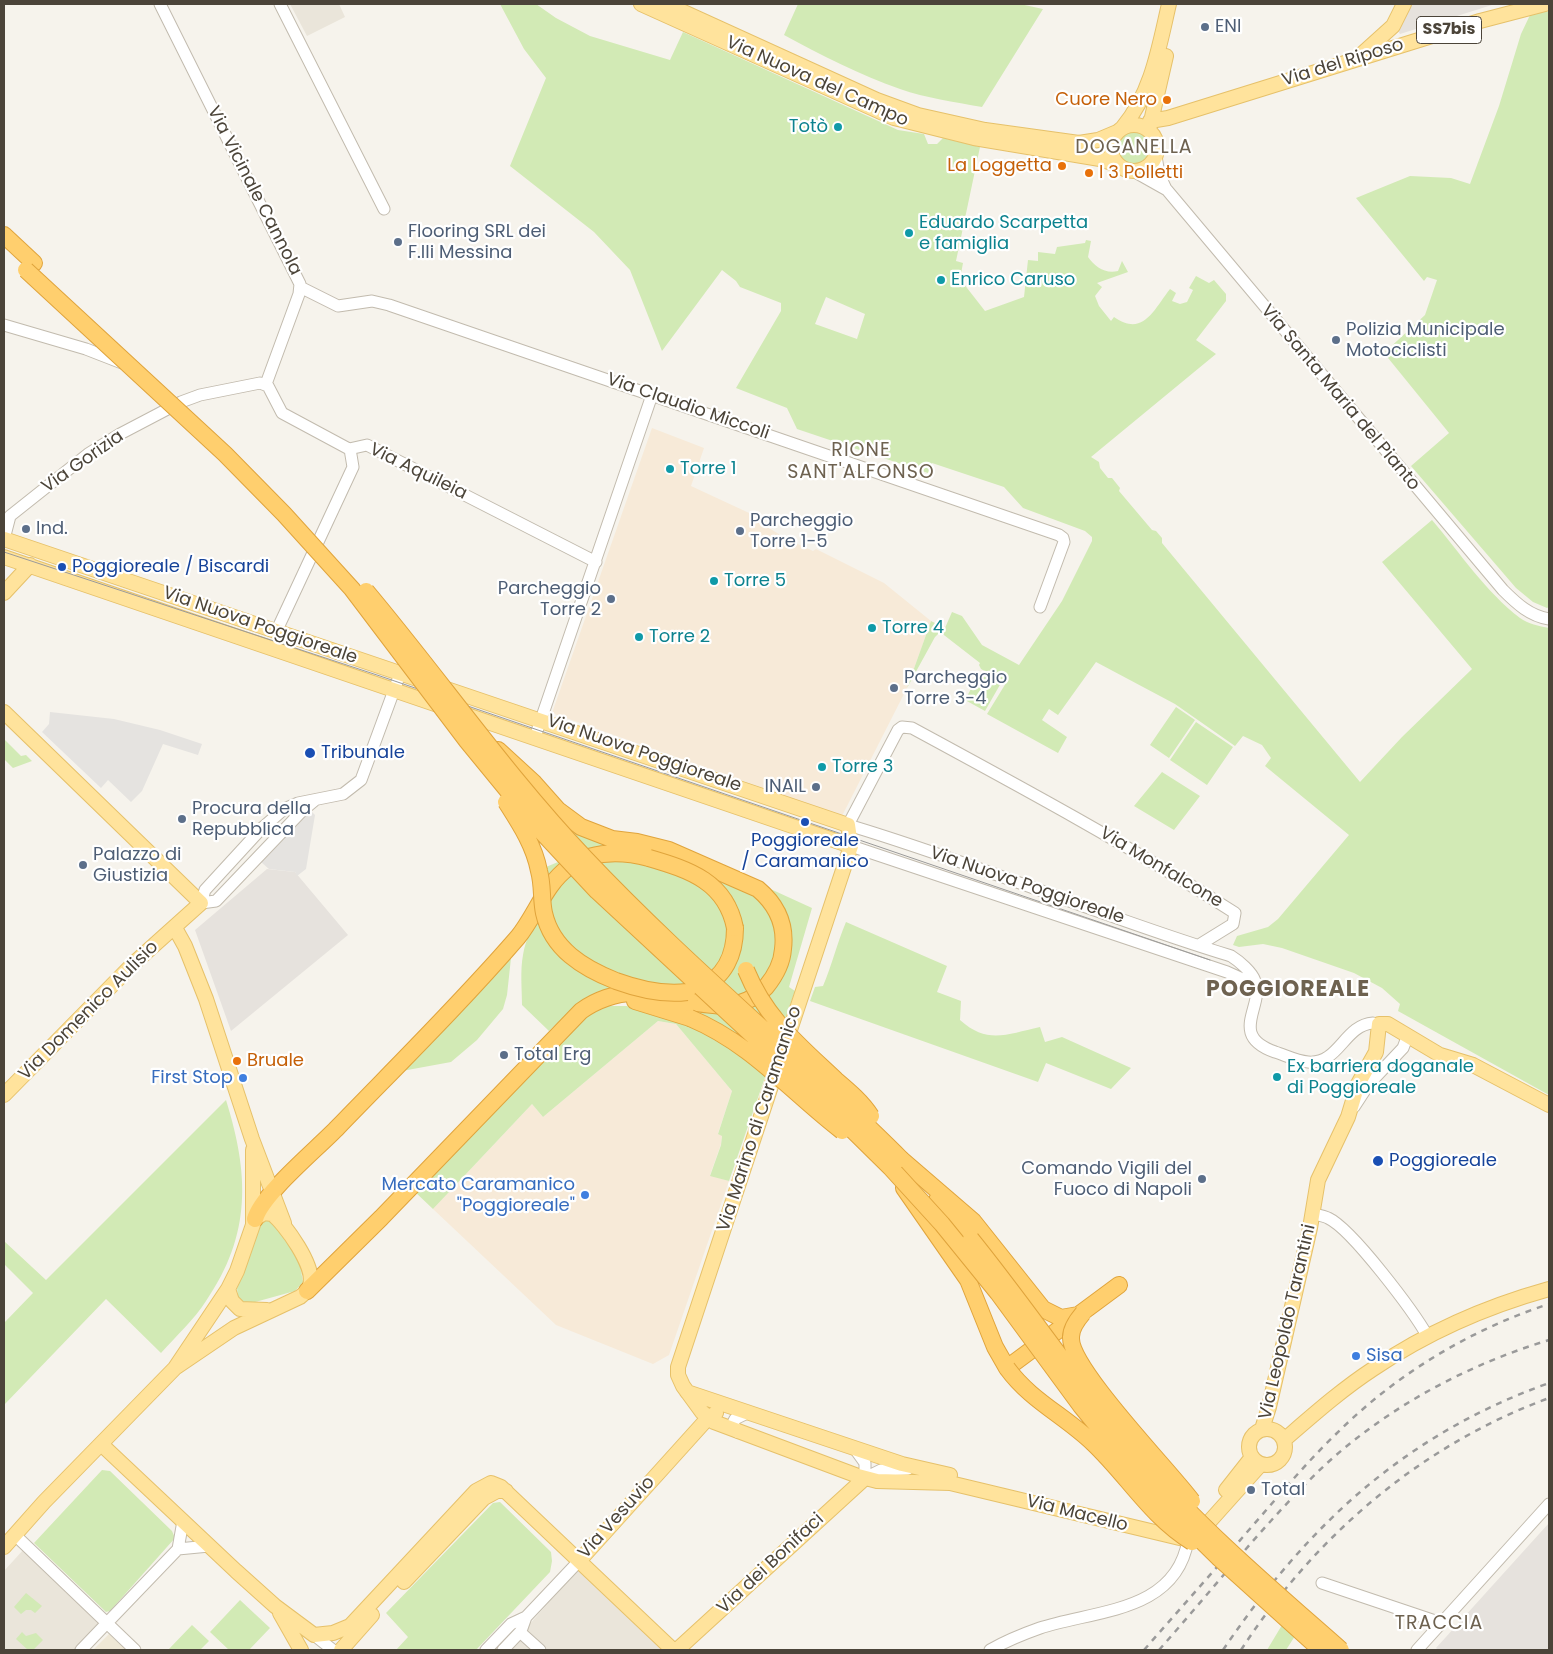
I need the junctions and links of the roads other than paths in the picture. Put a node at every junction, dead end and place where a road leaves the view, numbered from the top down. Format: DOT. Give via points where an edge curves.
graph roads {
  1 [pos="160,4"];
  2 [pos="280,4"];
  3 [pos="640,4"];
  4 [pos="666,4"];
  5 [pos="1169,4"];
  6 [pos="1178,4"];
  7 [pos="1404,4"];
  8 [pos="1545,4"];
  9 [pos="1355,59"];
  10 [pos="1143,96"];
  11 [pos="1151,120"];
  12 [pos="1120,130"];
  13 [pos="1061,141"];
  14 [pos="1156,156"];
  15 [pos="1117,165"];
  16 [pos="1135,172"];
  17 [pos="1167,190"];
  18 [pos="384,209"];
  19 [pos="4,235"];
  20 [pos="4,248"];
  21 [pos="300,288"];
  22 [pos="4,325"];
  23 [pos="266,384"];
  24 [pos="652,395"];
  25 [pos="181,402"];
  26 [pos="350,449"];
  27 [pos="4,539"];
  28 [pos="34,549"];
  29 [pos="4,556"];
  30 [pos="596,562"];
  31 [pos="30,565"];
  32 [pos="4,593"];
  33 [pos="1040,607"];
  34 [pos="1549,619"];
  35 [pos="276,632"];
  36 [pos="400,674"];
  37 [pos="395,690"];
  38 [pos="4,712"];
  39 [pos="541,719"];
  40 [pos="473,737"];
  41 [pos="534,737"];
  42 [pos="314,801"];
  43 [pos="848,824"];
  44 [pos="851,846"];
  45 [pos="202,903"];
  46 [pos="175,928"];
  47 [pos="735,928"];
  48 [pos="1199,945"];
  49 [pos="1225,954"];
  50 [pos="1220,970"];
  51 [pos="1254,1000"];
  52 [pos="596,1002"];
  53 [pos="1376,1027"];
  54 [pos="1406,1040"];
  55 [pos="4,1095"];
  56 [pos="1549,1105"];
  57 [pos="1348,1117"];
  58 [pos="252,1140"];
  59 [pos="895,1163"];
  60 [pos="272,1192"];
  61 [pos="1313,1214"];
  62 [pos="254,1221"];
  63 [pos="291,1237"];
  64 [pos="1120,1285"];
  65 [pos="228,1289"];
  66 [pos="1549,1289"];
  67 [pos="307,1291"];
  68 [pos="272,1309"];
  69 [pos="1083,1313"];
  70 [pos="1428,1337"];
  71 [pos="175,1368"];
  72 [pos="1007,1368"];
  73 [pos="686,1392"];
  74 [pos="1269,1407"];
  75 [pos="742,1411"];
  76 [pos="708,1418"];
  77 [pos="1297,1429"];
  78 [pos="1262,1430"];
  79 [pos="736,1432"];
  80 [pos="1284,1440"];
  81 [pos="101,1444"];
  82 [pos="855,1449"];
  83 [pos="1257,1460"];
  84 [pos="919,1469"];
  85 [pos="841,1470"];
  86 [pos="865,1478"];
  87 [pos="951,1479"];
  88 [pos="506,1491"];
  89 [pos="1549,1504"];
  90 [pos="183,1521"];
  91 [pos="1198,1528"];
  92 [pos="15,1535"];
  93 [pos="1188,1540"];
  94 [pos="209,1546"];
  95 [pos="4,1547"];
  96 [pos="178,1549"];
  97 [pos="1221,1551"];
  98 [pos="579,1561"];
  99 [pos="1322,1583"];
  100 [pos="276,1606"];
  101 [pos="1291,1613"];
  102 [pos="526,1617"];
  103 [pos="1442,1623"];
  104 [pos="107,1624"];
  105 [pos="520,1632"];
  106 [pos="314,1635"];
  107 [pos="355,1635"];
  108 [pos="81,1650"];
  109 [pos="135,1650"];
  110 [pos="301,1650"];
  111 [pos="334,1650"];
  112 [pos="341,1650"];
  113 [pos="351,1650"];
  114 [pos="486,1650"];
  115 [pos="503,1650"];
  116 [pos="540,1650"];
  117 [pos="675,1650"];
  118 [pos="990,1650"];
  119 [pos="1321,1650"];
  120 [pos="1332,1650"];
  121 [pos="1341,1650"];
  122 [pos="1417,1650"];
  1 -- 21 [label="street, Via Vicinale Cannola"];
  2 -- 18 [label="street"];
  3 -- 15 [label="main road, Via Nuova del Campo" via="894,118 948,133 1100,159"];
  4 -- 13 [label="main road, Via Nuova del Campo" via="896,108 985,130"];
  5 -- 10 [label="main road" via="1154,67"];
  6 -- 11 [label="main road"];
  7 -- 9 [label="main road" via="1384,36"];
  8 -- 9 [label="main road, Via del Riposo / SS7bis"];
  9 -- 11 [label="main road, Via del Riposo"];
  10 -- 12 [label="main road"];
  10 -- 13 [label="main road" via="1110,125"];
  11 -- 12 [label="main road"];
  11 -- 14 [label="main road"];
  12 -- 13 [label="main road, Via Nuova del Campo" via="1098,140"];
  12 -- 15 [label="main road" via="1112,138 1110,152"];
  14 -- 16 [label="main road" via="1145,168"];
  14 -- 17 [label="street" via="1159,174"];
  15 -- 16 [label="main road"];
  16 -- 17 [label="street, Via Santa Maria del Pianto"];
  17 -- 34 [label="street, Via Santa Maria del Pianto" via="1503,590 1532,614"];
  19 -- 40 [label="highway, bridge" via="231,446 296,514 409,643"];
  20 -- 40 [label="highway, bridge" via="225,454 284,514 352,589"];
  21 -- 23 [label="street, Via Vicinale Cannola"];
  21 -- 24 [label="street, Via Claudio Miccoli" via="335,305 372,301 389,305"];
  22 -- 25 [label="street" via="86,349 144,371"];
  23 -- 25 [label="street" via="204,394"];
  23 -- 26 [label="street, Via Aquileia" via="282,412"];
  24 -- 30 [label="street"];
  24 -- 33 [label="street, Via Claudio Miccoli" via="1059,535 1064,542"];
  25 -- 27 [label="street, Via Gorizia" via="88,454 10,516"];
  26 -- 30 [label="street, Via Aquileia" via="366,444"];
  26 -- 35 [label="street" via="353,467"];
  27 -- 28 [label="main road, Via Nuova Poggioreale"];
  28 -- 31 [label="main road"];
  28 -- 35 [label="main road, Via Nuova Poggioreale"];
  29 -- 31 [label="main road, Via Nuova Poggioreale"];
  30 -- 39 [label="street"];
  31 -- 32 [label="main road"];
  31 -- 37 [label="main road, Via Nuova Poggioreale"];
  35 -- 36 [label="main road, Via Nuova Poggioreale"];
  36 -- 37 [label="street"];
  36 -- 39 [label="main road, Via Nuova Poggioreale"];
  37 -- 41 [label="main road, Via Nuova Poggioreale"];
  37 -- 42 [label="street" via="361,780 343,794"];
  38 -- 45 [label="main road"];
  39 -- 41 [label="street"];
  39 -- 43 [label="main road, Via Nuova Poggioreale"];
  40 -- 47 [label="highway, bridge" via="528,839 539,870 547,922 558,943 575,961 627,985 687,992 703,986 721,972 734,948"];
  40 -- 52 [label="highway, bridge" via="525,774 558,810 581,827 612,838 669,850 758,889 777,912 784,942 777,971 757,995 744,1002 728,1006 710,1005 636,993"];
  40 -- 59 [label="highway, bridge" via="603,878 852,1110"];
  41 -- 44 [label="main road, Via Nuova Poggioreale"];
  42 -- 45 [label="street" via="216,901"];
  42 -- 45 [label="street" via="293,804 272,818 205,890"];
  43 -- 44 [label="main road"];
  43 -- 48 [label="street, Via Nuova Poggioreale"];
  43 -- 48 [label="street, Via Monfalcone" via="898,730 907,726 1041,797 1235,914 1233,924"];
  44 -- 50 [label="street, Via Nuova Poggioreale"];
  44 -- 73 [label="main road, Via Marino di Caramanico" via="678,1367"];
  45 -- 46 [label="main road, Via Domenico Aulisio"];
  46 -- 55 [label="main road, Via Domenico Aulisio" via="133,964"];
  46 -- 58 [label="main road" via="206,999"];
  47 -- 59 [label="highway, bridge" via="746,970 765,1008 867,1110"];
  47 -- 60 [label="highway, bridge" via="726,901 711,884 677,867 617,852 577,862 549,888 526,927 505,951"];
  48 -- 49 [label="street, Via Nuova Poggioreale"];
  49 -- 50 [label="street" via="1230,966"];
  49 -- 51 [label="street, Via Nuova Poggioreale" via="1237,960 1254,977"];
  50 -- 51 [label="street, Via Nuova Poggioreale" via="1249,982 1254,990"];
  51 -- 53 [label="street, Via Nuova Poggioreale" via="1249,1023 1255,1039 1270,1050 1308,1062 1328,1058 1358,1026"];
  52 -- 59 [label="highway, bridge" via="628,999 717,1029 750,1051 826,1118"];
  52 -- 67 [label="highway" via="573,1018 382,1218"];
  53 -- 56 [label="main road" via="1388,1024 1440,1055 1473,1065"];
  53 -- 57 [label="main road, Via Leopoldo Tarantini" via="1376,1052 1358,1084"];
  54 -- 57 [label="street"];
  57 -- 61 [label="main road, Via Leopoldo Tarantini" via="1318,1180"];
  58 -- 60 [label="main road"];
  58 -- 62 [label="main road"];
  59 -- 69 [label="highway" via="962,1210 1043,1309 1061,1318"];
  59 -- 72 [label="highway, bridge" via="923,1219 968,1280 994,1347"];
  59 -- 97 [label="highway, bridge" via="949,1212 1099,1408"];
  60 -- 62 [label="highway" via="258,1208"];
  60 -- 63 [label="main road"];
  61 -- 70 [label="street" via="1328,1218 1348,1235 1410,1306"];
  61 -- 74 [label="main road, Via Leopoldo Tarantini"];
  62 -- 63 [label="main road" via="264,1213 272,1214"];
  62 -- 65 [label="main road"];
  63 -- 67 [label="main road" via="310,1272"];
  64 -- 69 [label="highway"];
  65 -- 68 [label="main road" via="232,1301 240,1309"];
  65 -- 71 [label="main road"];
  66 -- 70 [label="main road" via="1498,1306"];
  67 -- 68 [label="main road"];
  68 -- 71 [label="main road" via="222,1335"];
  69 -- 72 [label="highway, bridge"];
  69 -- 97 [label="highway, bridge" via="1074,1324 1071,1336 1077,1358 1126,1424 1184,1490"];
  70 -- 77 [label="main road" via="1372,1369"];
  71 -- 81 [label="main road"];
  72 -- 97 [label="highway, bridge" via="1026,1390 1101,1451 1169,1527"];
  73 -- 75 [label="main road"];
  73 -- 76 [label="main road"];
  74 -- 77 [label="main road" via="1274,1420 1286,1428"];
  74 -- 78 [label="main road, Via Leopoldo Tarantini"];
  75 -- 76 [label="main road" via="720,1411"];
  75 -- 79 [label="street" via="734,1419"];
  75 -- 82 [label="main road"];
  76 -- 79 [label="main road"];
  76 -- 98 [label="main road, Via Vesuvio"];
  77 -- 80 [label="main road"];
  78 -- 80 [label="main road, Via Leopoldo Tarantini" via="1276,1431"];
  78 -- 83 [label="main road, Via Leopoldo Tarantini" via="1250,1439 1250,1451"];
  79 -- 85 [label="main road"];
  80 -- 83 [label="main road, Via Leopoldo Tarantini" via="1285,1452 1278,1461 1273,1464"];
  81 -- 90 [label="main road"];
  81 -- 92 [label="main road"];
  82 -- 84 [label="main road"];
  82 -- 85 [label="street" via="856,1463"];
  82 -- 86 [label="street" via="865,1463"];
  83 -- 91 [label="main road"];
  84 -- 86 [label="street" via="881,1470"];
  84 -- 87 [label="main road"];
  85 -- 86 [label="main road"];
  86 -- 87 [label="main road" via="889,1482"];
  86 -- 117 [label="main road, Via dei Bonifaci"];
  87 -- 91 [label="main road, Via Macello" via="1172,1532"];
  87 -- 93 [label="main road, Via Macello"];
  88 -- 98 [label="main road"];
  88 -- 106 [label="main road" via="496,1483 482,1486 350,1626 333,1633"];
  88 -- 107 [label="main road" via="497,1491 484,1498"];
  89 -- 103 [label="street"];
  90 -- 94 [label="main road"];
  90 -- 96 [label="street"];
  91 -- 93 [label="main road"];
  91 -- 97 [label="street"];
  92 -- 95 [label="main road"];
  92 -- 104 [label="street"];
  93 -- 118 [label="street" via="1186,1552 1174,1574 1143,1599 1117,1610 1040,1628"];
  94 -- 96 [label="street"];
  94 -- 100 [label="main road"];
  96 -- 104 [label="street"];
  97 -- 119 [label="highway, bridge"];
  97 -- 121 [label="highway, bridge"];
  98 -- 102 [label="street, Via Vesuvio"];
  98 -- 117 [label="main road"];
  99 -- 103 [label="street"];
  100 -- 106 [label="main road"];
  100 -- 110 [label="main road"];
  101 -- 120 [label="street"];
  102 -- 105 [label="street, Via Vesuvio"];
  102 -- 114 [label="street, Via Vesuvio" via="511,1624"];
  103 -- 122 [label="street"];
  104 -- 108 [label="street"];
  104 -- 109 [label="street"];
  105 -- 115 [label="street, Via Vesuvio"];
  105 -- 116 [label="street"];
  106 -- 111 [label="street"];
  107 -- 112 [label="main road"];
  107 -- 113 [label="street"];
}
